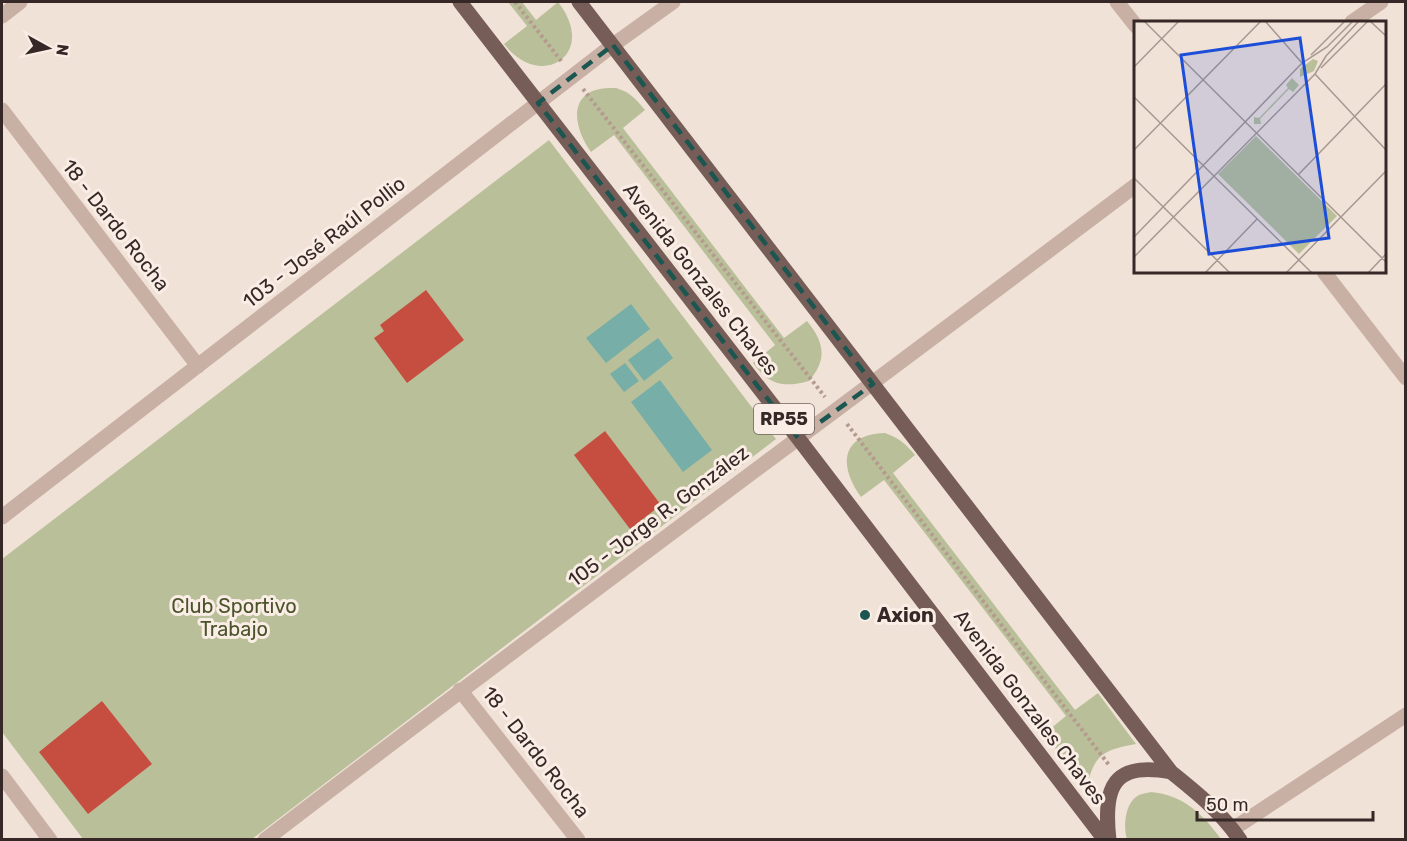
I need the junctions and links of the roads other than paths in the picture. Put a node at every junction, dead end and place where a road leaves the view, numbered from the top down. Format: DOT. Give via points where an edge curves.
graph roads {
  1 [pos="20,2"];
  2 [pos="460,2"];
  3 [pos="579,2"];
  4 [pos="673,2"];
  5 [pos="1117,2"];
  6 [pos="1381,2"];
  7 [pos="2,16"];
  8 [pos="1353,21"];
  9 [pos="1134,23"];
  10 [pos="613,45"];
  11 [pos="538,103"];
  12 [pos="2,110"];
  13 [pos="1134,187"];
  14 [pos="1325,273"];
  15 [pos="198,366"];
  16 [pos="1406,378"];
  17 [pos="873,384"];
  18 [pos="798,438"];
  19 [pos="2,517"];
  20 [pos="460,690"];
  21 [pos="1406,715"];
  22 [pos="1172,772"];
  23 [pos="2,776"];
  24 [pos="1237,834"];
  25 [pos="50,840"];
  26 [pos="265,840"];
  27 [pos="578,840"];
  28 [pos="1107,840"];
  1 -- 7 [label="street"];
  2 -- 11 [label="main road, Avenida Gonzales Chaves / RP55"];
  3 -- 10 [label="main road"];
  4 -- 10 [label="street, 103 - José Raúl Pollio"];
  5 -- 9 [label="street"];
  6 -- 8 [label="street"];
  10 -- 11 [label="street, 103 - José Raúl Pollio"];
  10 -- 17 [label="main road"];
  11 -- 15 [label="street, 103 - José Raúl Pollio"];
  11 -- 18 [label="main road, Avenida Gonzales Chaves / RP55"];
  12 -- 15 [label="street, 18 - Dardo Rocha"];
  13 -- 17 [label="street, 105 - Jorge R. González"];
  14 -- 16 [label="street"];
  15 -- 19 [label="street, 103 - José Raúl Pollio"];
  17 -- 18 [label="street, 105 - Jorge R. González"];
  17 -- 22 [label="main road"];
  18 -- 20 [label="street, 105 - Jorge R. González"];
  18 -- 28 [label="main road, Avenida Gonzales Chaves / RP55"];
  20 -- 26 [label="street, 105 - Jorge R. González"];
  20 -- 27 [label="street, 18 - Dardo Rocha"];
  21 -- 24 [label="street"];
  22 -- 24 [label="main road"];
  22 -- 28 [label="main road" via="1150,768 1119,777 1110,792"];
  23 -- 25 [label="street"];
}
